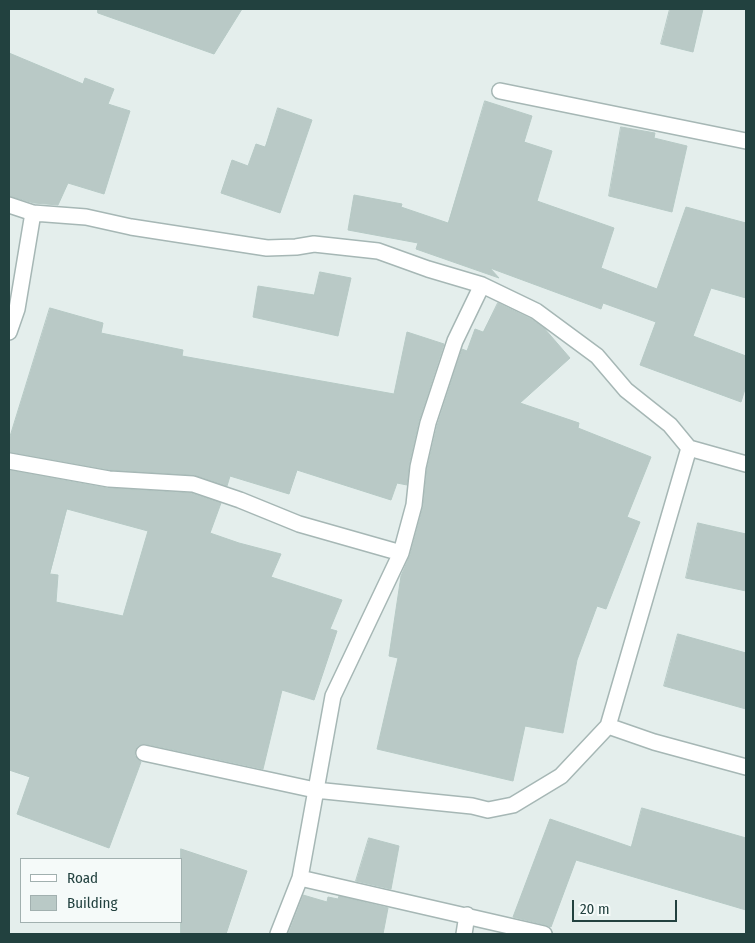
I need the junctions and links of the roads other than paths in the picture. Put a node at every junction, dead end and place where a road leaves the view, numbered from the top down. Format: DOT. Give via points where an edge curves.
graph roads {
  1 [pos="500,91"];
  2 [pos="746,141"];
  3 [pos="9,205"];
  4 [pos="33,213"];
  5 [pos="482,285"];
  6 [pos="9,332"];
  7 [pos="689,448"];
  8 [pos="9,461"];
  9 [pos="746,464"];
  10 [pos="400,553"];
  11 [pos="608,726"];
  12 [pos="144,753"];
  13 [pos="746,767"];
  14 [pos="315,790"];
  15 [pos="300,878"];
  16 [pos="467,915"];
  17 [pos="278,934"];
  18 [pos="464,934"];
  19 [pos="544,934"];
  1 -- 2 [label="street"];
  3 -- 4 [label="street"];
  4 -- 5 [label="street" via="86,217 267,248 314,244 378,251"];
  4 -- 6 [label="street"];
  5 -- 7 [label="street" via="536,311 597,356 626,390 670,425"];
  5 -- 10 [label="street" via="455,341 428,423 414,505"];
  7 -- 9 [label="street"];
  7 -- 11 [label="street"];
  8 -- 10 [label="street" via="109,480 193,484 299,524"];
  10 -- 14 [label="street" via="333,696"];
  11 -- 13 [label="street"];
  11 -- 14 [label="street" via="561,776 513,805 488,810"];
  12 -- 14 [label="street"];
  14 -- 15 [label="street"];
  15 -- 16 [label="street"];
  15 -- 17 [label="street"];
  16 -- 18 [label="street"];
  16 -- 19 [label="street"];
}
